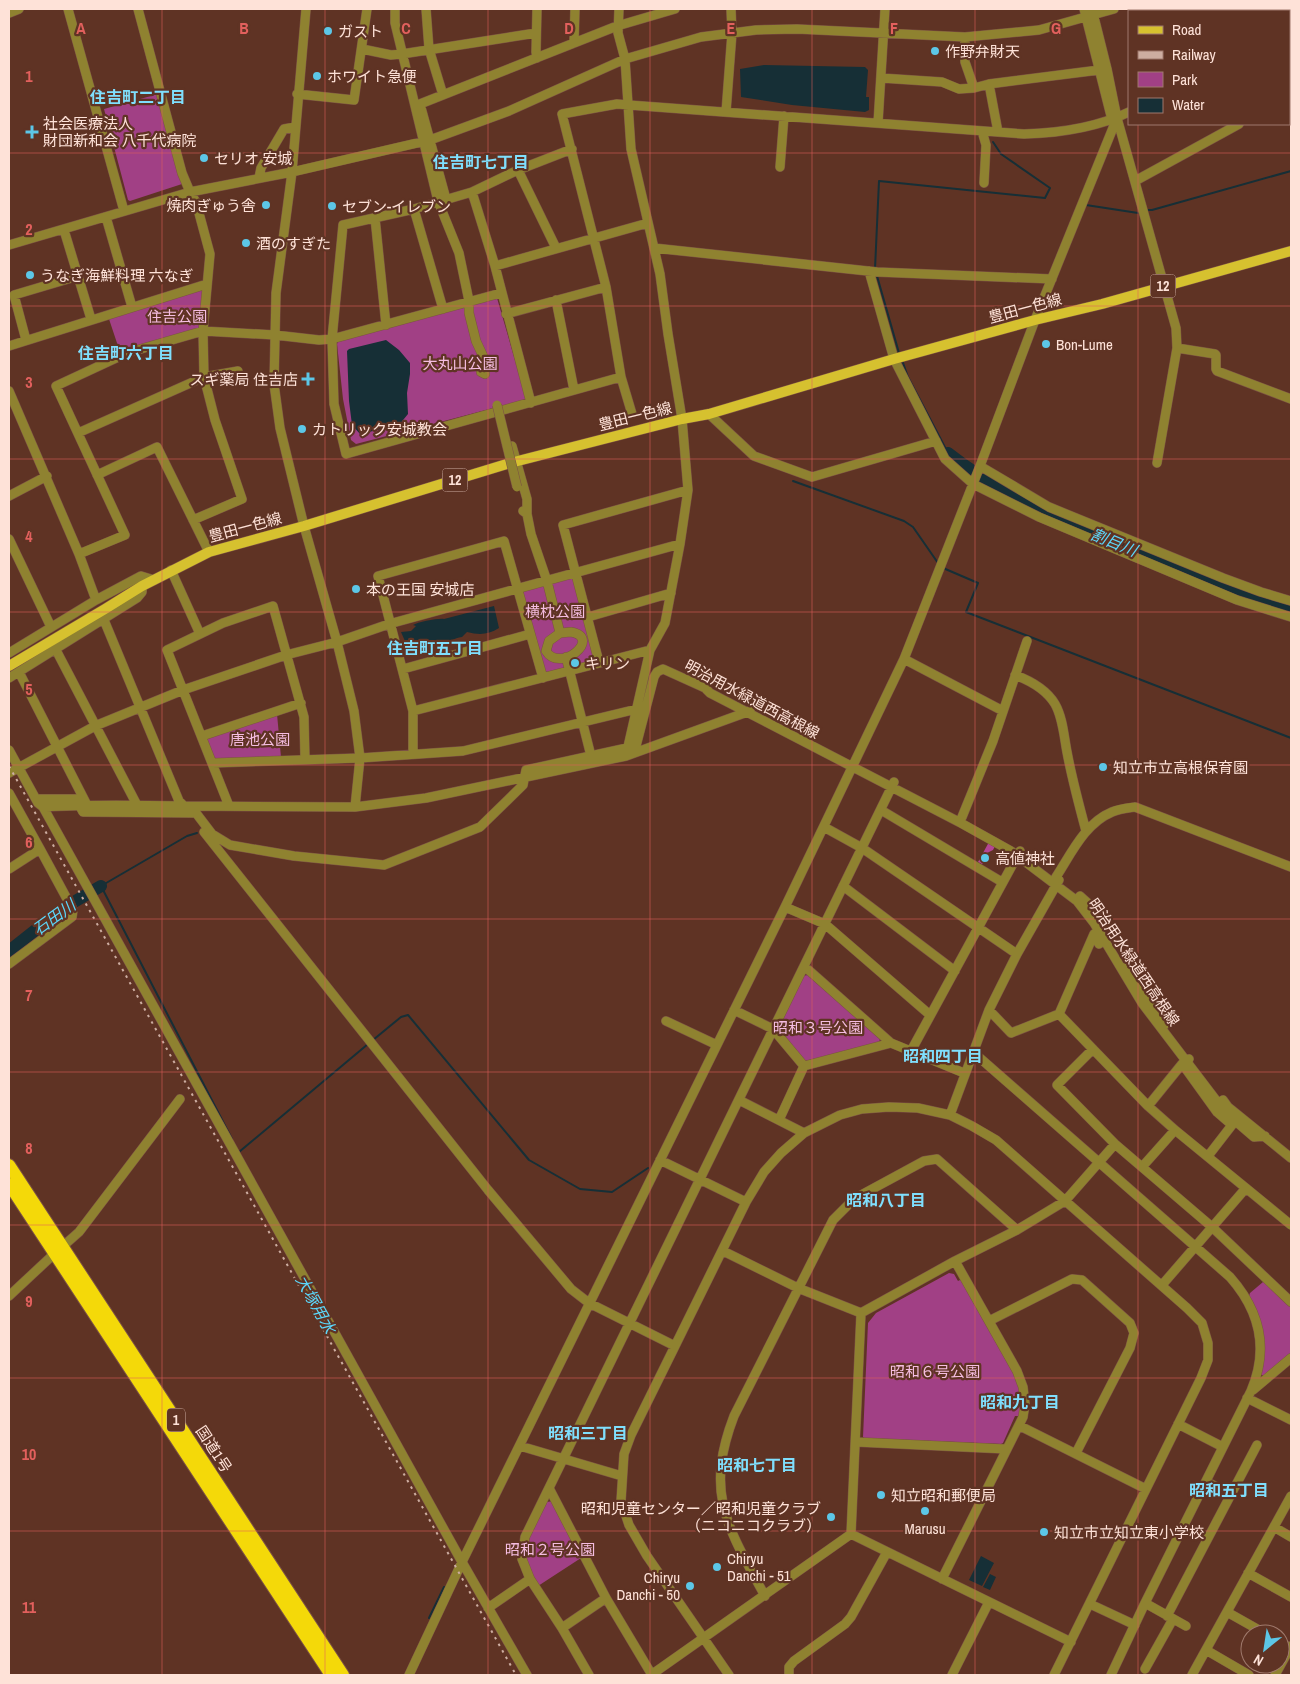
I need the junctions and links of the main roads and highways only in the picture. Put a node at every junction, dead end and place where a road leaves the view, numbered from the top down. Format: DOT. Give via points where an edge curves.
graph roads {
  1 [pos="1291,251"];
  2 [pos="9,666"];
  3 [pos="9,1165"];
  4 [pos="9,1184"];
  5 [pos="58,1251"];
  6 [pos="331,1675"];
  7 [pos="343,1675"];
  1 -- 2 [label="main road, 豊田一色線 / 12" via="899,358 709,414 517,461 209,552 142,586"];
  3 -- 5 [label="highway, 国道1号 / 1"];
  4 -- 5 [label="highway, 国道1号 / 1"];
  5 -- 6 [label="highway, 国道1号 / 1"];
  5 -- 7 [label="highway, 国道1号 / 1"];
}
